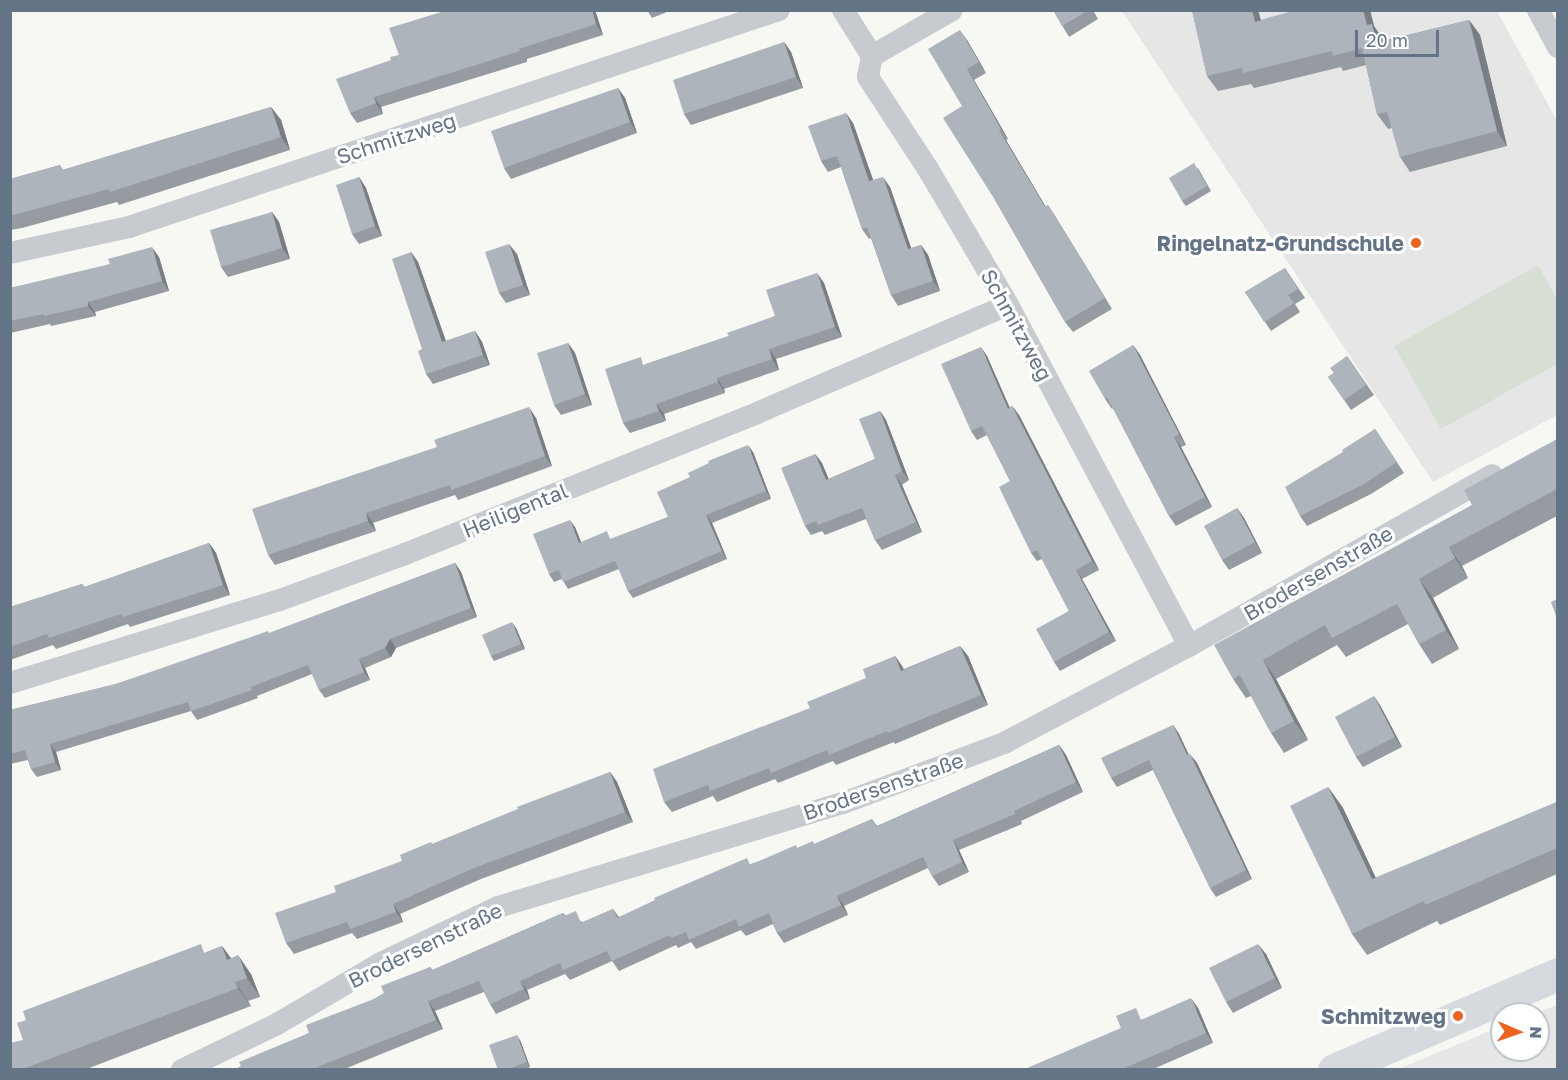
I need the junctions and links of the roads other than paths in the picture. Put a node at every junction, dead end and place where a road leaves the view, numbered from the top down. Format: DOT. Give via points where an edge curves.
graph roads {
  1 [pos="779,10"];
  2 [pos="843,10"];
  3 [pos="952,10"];
  4 [pos="1538,10"];
  5 [pos="1557,47"];
  6 [pos="872,56"];
  7 [pos="10,253"];
  8 [pos="1008,305"];
  9 [pos="1516,462"];
  10 [pos="1189,646"];
  11 [pos="10,683"];
  12 [pos="1557,974"];
  13 [pos="182,1070"];
  14 [pos="1334,1070"];
  1 -- 7 [label="street, Schmitzweg" via="137,224"];
  2 -- 6 [label="street"];
  3 -- 6 [label="street"];
  4 -- 5 [label="street"];
  6 -- 8 [label="street, Schmitzweg" via="868,77"];
  8 -- 10 [label="street, Schmitzweg"];
  8 -- 11 [label="street, Heiligental" via="757,413 405,554 280,600"];
  9 -- 10 [label="street, Brodersenstraße"];
  10 -- 13 [label="street, Brodersenstraße" via="1004,743 843,802 498,908 381,963 277,1024"];
  12 -- 14 [label="main road"];
}
